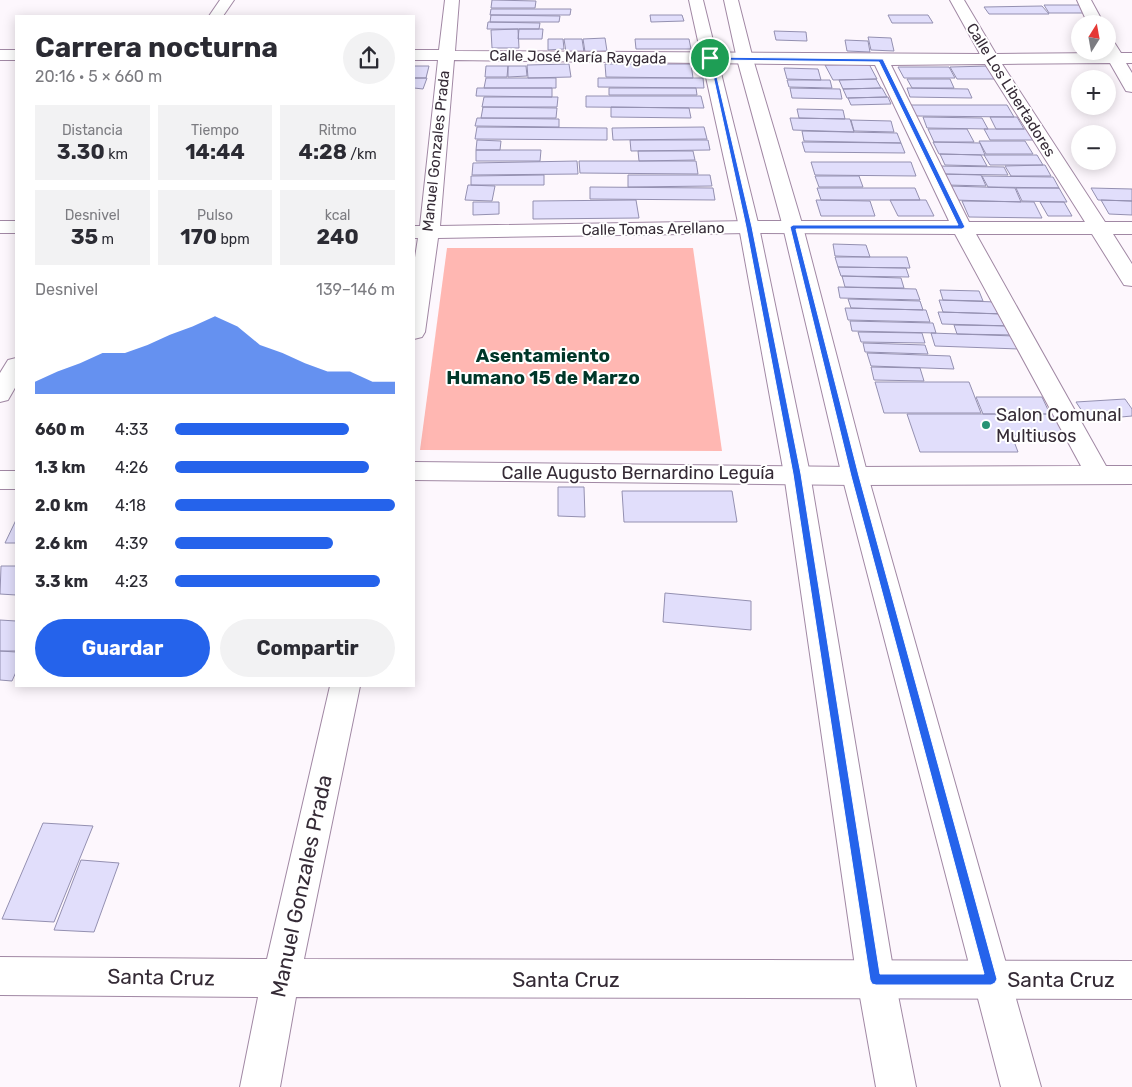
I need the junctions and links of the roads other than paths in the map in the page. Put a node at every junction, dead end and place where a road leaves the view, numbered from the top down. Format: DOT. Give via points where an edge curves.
graph roads {
  1 [pos="227,0"];
  2 [pos="452,0"];
  3 [pos="696,0"];
  4 [pos="730,0"];
  5 [pos="957,0"];
  6 [pos="1084,0"];
  7 [pos="217,15"];
  8 [pos="1092,15"];
  9 [pos="1116,53"];
  10 [pos="0,55"];
  11 [pos="415,55"];
  12 [pos="445,55"];
  13 [pos="1071,55"];
  14 [pos="15,56"];
  15 [pos="710,58"];
  16 [pos="1132,58"];
  17 [pos="745,59"];
  18 [pos="881,60"];
  19 [pos="991,60"];
  20 [pos="1116,60"];
  21 [pos="1132,87"];
  22 [pos="0,227"];
  23 [pos="15,227"];
  24 [pos="749,227"];
  25 [pos="793,227"];
  26 [pos="962,227"];
  27 [pos="1098,228"];
  28 [pos="1132,228"];
  29 [pos="421,232"];
  30 [pos="1132,280"];
  31 [pos="415,318"];
  32 [pos="15,367"];
  33 [pos="0,394"];
  34 [pos="415,471"];
  35 [pos="797,474"];
  36 [pos="1098,474"];
  37 [pos="1132,475"];
  38 [pos="855,476"];
  39 [pos="0,480"];
  40 [pos="15,480"];
  41 [pos="345,687"];
  42 [pos="0,976"];
  43 [pos="281,978"];
  44 [pos="991,979"];
  45 [pos="876,980"];
  46 [pos="1132,980"];
  47 [pos="260,1087"];
  48 [pos="896,1087"];
  49 [pos="1021,1087"];
  1 -- 7 [label="street"];
  2 -- 12 [label="street, Manuel Gonzales Prada"];
  3 -- 15 [label="street"];
  4 -- 17 [label="street"];
  5 -- 19 [label="street, Calle Los Libertadores"];
  6 -- 8 [label="street"];
  9 -- 16 [label="street, Calle José María Raygada"];
  10 -- 14 [label="street"];
  11 -- 12 [label="street, Calle José María Raygada"];
  12 -- 15 [label="street, Calle José María Raygada"];
  12 -- 29 [label="street, Manuel Gonzales Prada"];
  13 -- 19 [label="street, Calle José María Raygada"];
  15 -- 17 [label="street, Calle José María Raygada"];
  15 -- 24 [label="street"];
  17 -- 18 [label="street, Calle José María Raygada"];
  17 -- 25 [label="street"];
  18 -- 19 [label="street, Calle José María Raygada"];
  18 -- 26 [label="street"];
  19 -- 27 [label="street, Calle Los Libertadores"];
  20 -- 21 [label="street"];
  22 -- 23 [label="street"];
  24 -- 25 [label="street, Calle Tomas Arellano"];
  24 -- 29 [label="street, Calle Tomas Arellano"];
  24 -- 35 [label="street"];
  25 -- 26 [label="street, Calle Tomas Arellano"];
  25 -- 38 [label="street"];
  26 -- 27 [label="street, Calle Tomas Arellano"];
  26 -- 36 [label="street"];
  27 -- 28 [label="street, Calle Tomas Arellano"];
  27 -- 30 [label="street, Calle Los Libertadores"];
  29 -- 31 [label="street, Manuel Gonzales Prada"];
  32 -- 33 [label="street"];
  34 -- 35 [label="street, Calle Augusto Bernardino Leguía"];
  35 -- 38 [label="street, Calle Augusto Bernardino Leguía"];
  35 -- 45 [label="street"];
  36 -- 37 [label="street, Calle Augusto Bernardino Leguía"];
  36 -- 38 [label="street, Calle Augusto Bernardino Leguía"];
  38 -- 44 [label="street"];
  39 -- 40 [label="street"];
  41 -- 43 [label="street, Manuel Gonzales Prada"];
  42 -- 43 [label="street, Santa Cruz"];
  43 -- 45 [label="street, Santa Cruz"];
  43 -- 47 [label="street, Manuel Gonzales Prada"];
  44 -- 45 [label="street, Santa Cruz"];
  44 -- 46 [label="street, Santa Cruz"];
  44 -- 49 [label="street"];
  45 -- 48 [label="street"];
}
